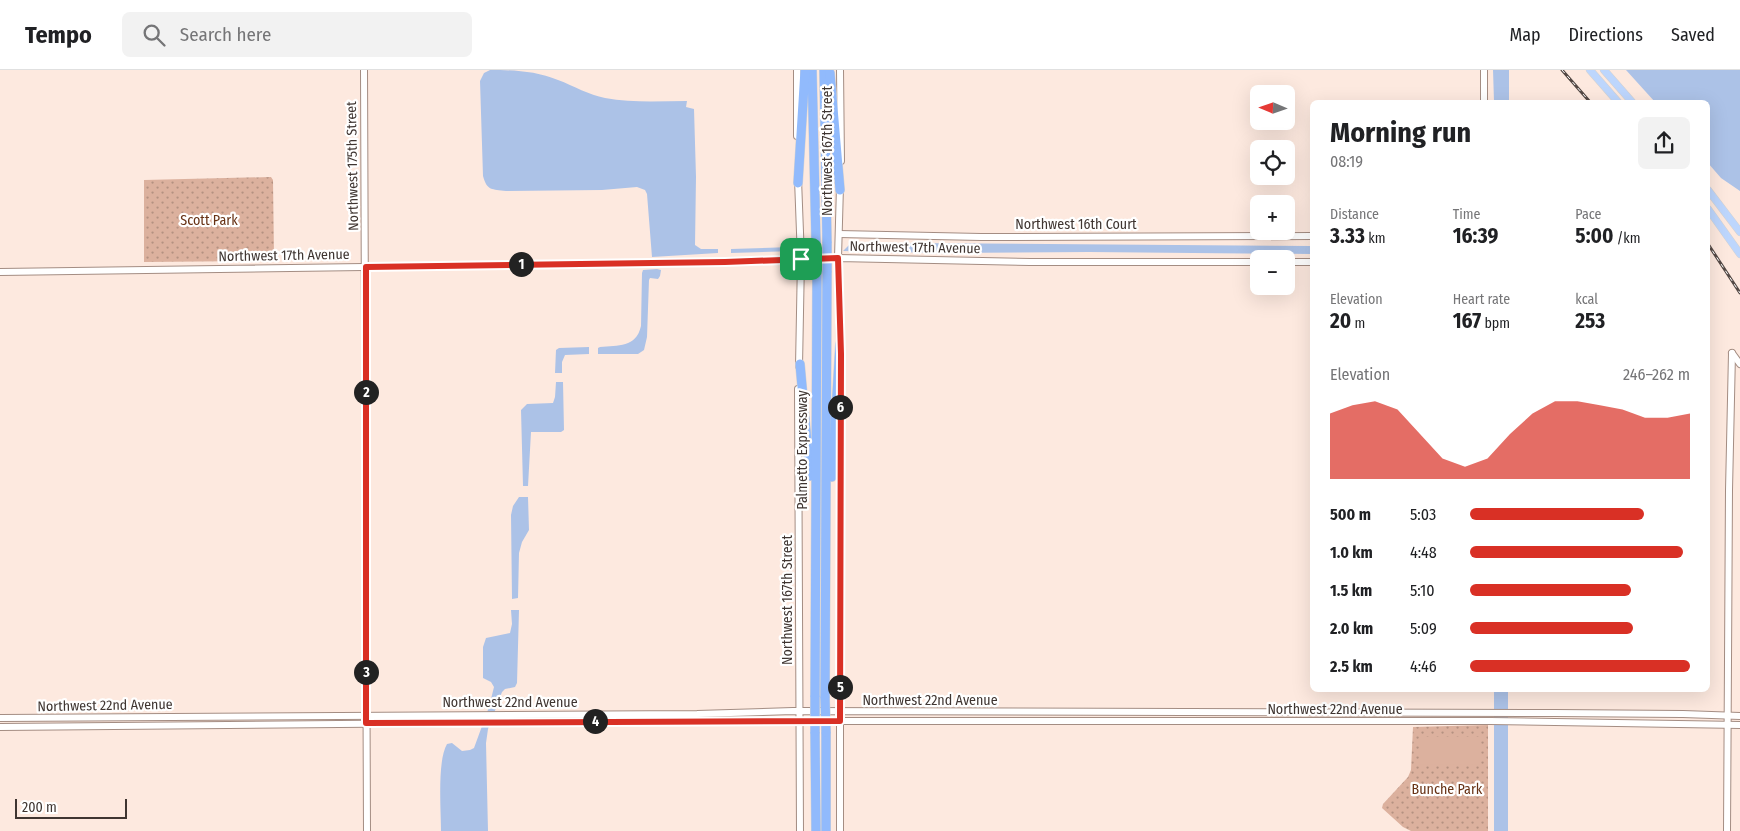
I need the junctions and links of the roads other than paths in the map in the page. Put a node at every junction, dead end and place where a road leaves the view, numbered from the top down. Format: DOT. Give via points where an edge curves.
graph roads {
  1 [pos="364,70"];
  2 [pos="797,70"];
  3 [pos="805,70"];
  4 [pos="812,70"];
  5 [pos="824,70"];
  6 [pos="830,70"];
  7 [pos="840,70"];
  8 [pos="1484,70"];
  9 [pos="1590,70"];
  10 [pos="1604,70"];
  11 [pos="1484,100"];
  12 [pos="1616,100"];
  13 [pos="1630,100"];
  14 [pos="798,183"];
  15 [pos="840,190"];
  16 [pos="1710,193"];
  17 [pos="1710,212"];
  18 [pos="1740,232"];
  19 [pos="839,234"];
  20 [pos="1310,236"];
  21 [pos="1740,254"];
  22 [pos="838,258"];
  23 [pos="801,259"];
  24 [pos="1250,262"];
  25 [pos="1295,262"];
  26 [pos="1310,262"];
  27 [pos="366,267"];
  28 [pos="0,272"];
  29 [pos="840,344"];
  30 [pos="800,364"];
  31 [pos="1740,364"];
  32 [pos="826,522"];
  33 [pos="815,556"];
  34 [pos="800,711"];
  35 [pos="840,712"];
  36 [pos="1728,716"];
  37 [pos="1740,716"];
  38 [pos="0,718"];
  39 [pos="366,719"];
  40 [pos="840,721"];
  41 [pos="800,722"];
  42 [pos="1728,725"];
  43 [pos="1740,725"];
  44 [pos="0,727"];
  45 [pos="367,831"];
  46 [pos="800,831"];
  47 [pos="816,831"];
  48 [pos="826,831"];
  49 [pos="840,831"];
  50 [pos="1727,831"];
  1 -- 27 [label="street, Northwest 175th Street"];
  2 -- 14 [label="street, Northwest 167th Street"];
  3 -- 14 [label="highway"];
  4 -- 33 [label="highway, Palmetto Expressway, bridge" via="817,271"];
  5 -- 32 [label="highway, Palmetto Expressway, bridge"];
  6 -- 15 [label="highway"];
  7 -- 15 [label="street, Northwest 167th Street"];
  8 -- 11 [label="street"];
  9 -- 12 [label="main road"];
  10 -- 13 [label="main road"];
  14 -- 23 [label="street, Northwest 167th Street"];
  15 -- 19 [label="street, Northwest 167th Street"];
  16 -- 18 [label="main road"];
  17 -- 21 [label="main road"];
  19 -- 20 [label="street, Northwest 16th Court"];
  19 -- 22 [label="street, Northwest 167th Street"];
  22 -- 23 [label="street, Northwest 17th Avenue"];
  22 -- 24 [label="street, Northwest 17th Avenue"];
  22 -- 29 [label="street, Northwest 167th Street"];
  23 -- 27 [label="street, Northwest 17th Avenue"];
  23 -- 30 [label="street, Northwest 167th Street"];
  25 -- 26 [label="street"];
  27 -- 28 [label="street, Northwest 17th Avenue"];
  27 -- 39 [label="street, Northwest 175th Street"];
  29 -- 32 [label="highway"];
  29 -- 35 [label="street, Northwest 167th Street"];
  30 -- 33 [label="highway"];
  30 -- 34 [label="street, Northwest 167th Street"];
  31 -- 36 [label="street" via="1732,353"];
  32 -- 48 [label="highway, Palmetto Expressway, bridge"];
  33 -- 47 [label="highway, Palmetto Expressway, bridge"];
  34 -- 35 [label="street, Northwest 22nd Avenue"];
  34 -- 39 [label="street, Northwest 22nd Avenue"];
  34 -- 41 [label="street, Northwest 167th Street"];
  35 -- 36 [label="street, Northwest 22nd Avenue"];
  35 -- 40 [label="street, Northwest 167th Street"];
  36 -- 37 [label="street, Northwest 22nd Avenue"];
  36 -- 42 [label="street"];
  38 -- 39 [label="street, Northwest 22nd Avenue"];
  39 -- 41 [label="street, Northwest 22nd Avenue"];
  39 -- 44 [label="street, Northwest 22nd Avenue" via="291,726"];
  39 -- 45 [label="street, Northwest 175th Street"];
  40 -- 41 [label="street, Northwest 22nd Avenue"];
  40 -- 42 [label="street, Northwest 22nd Avenue" via="1490,721"];
  40 -- 49 [label="street, Northwest 167th Street"];
  41 -- 46 [label="street, Northwest 167th Street"];
  42 -- 43 [label="street, Northwest 22nd Avenue"];
  42 -- 50 [label="street"];
}
